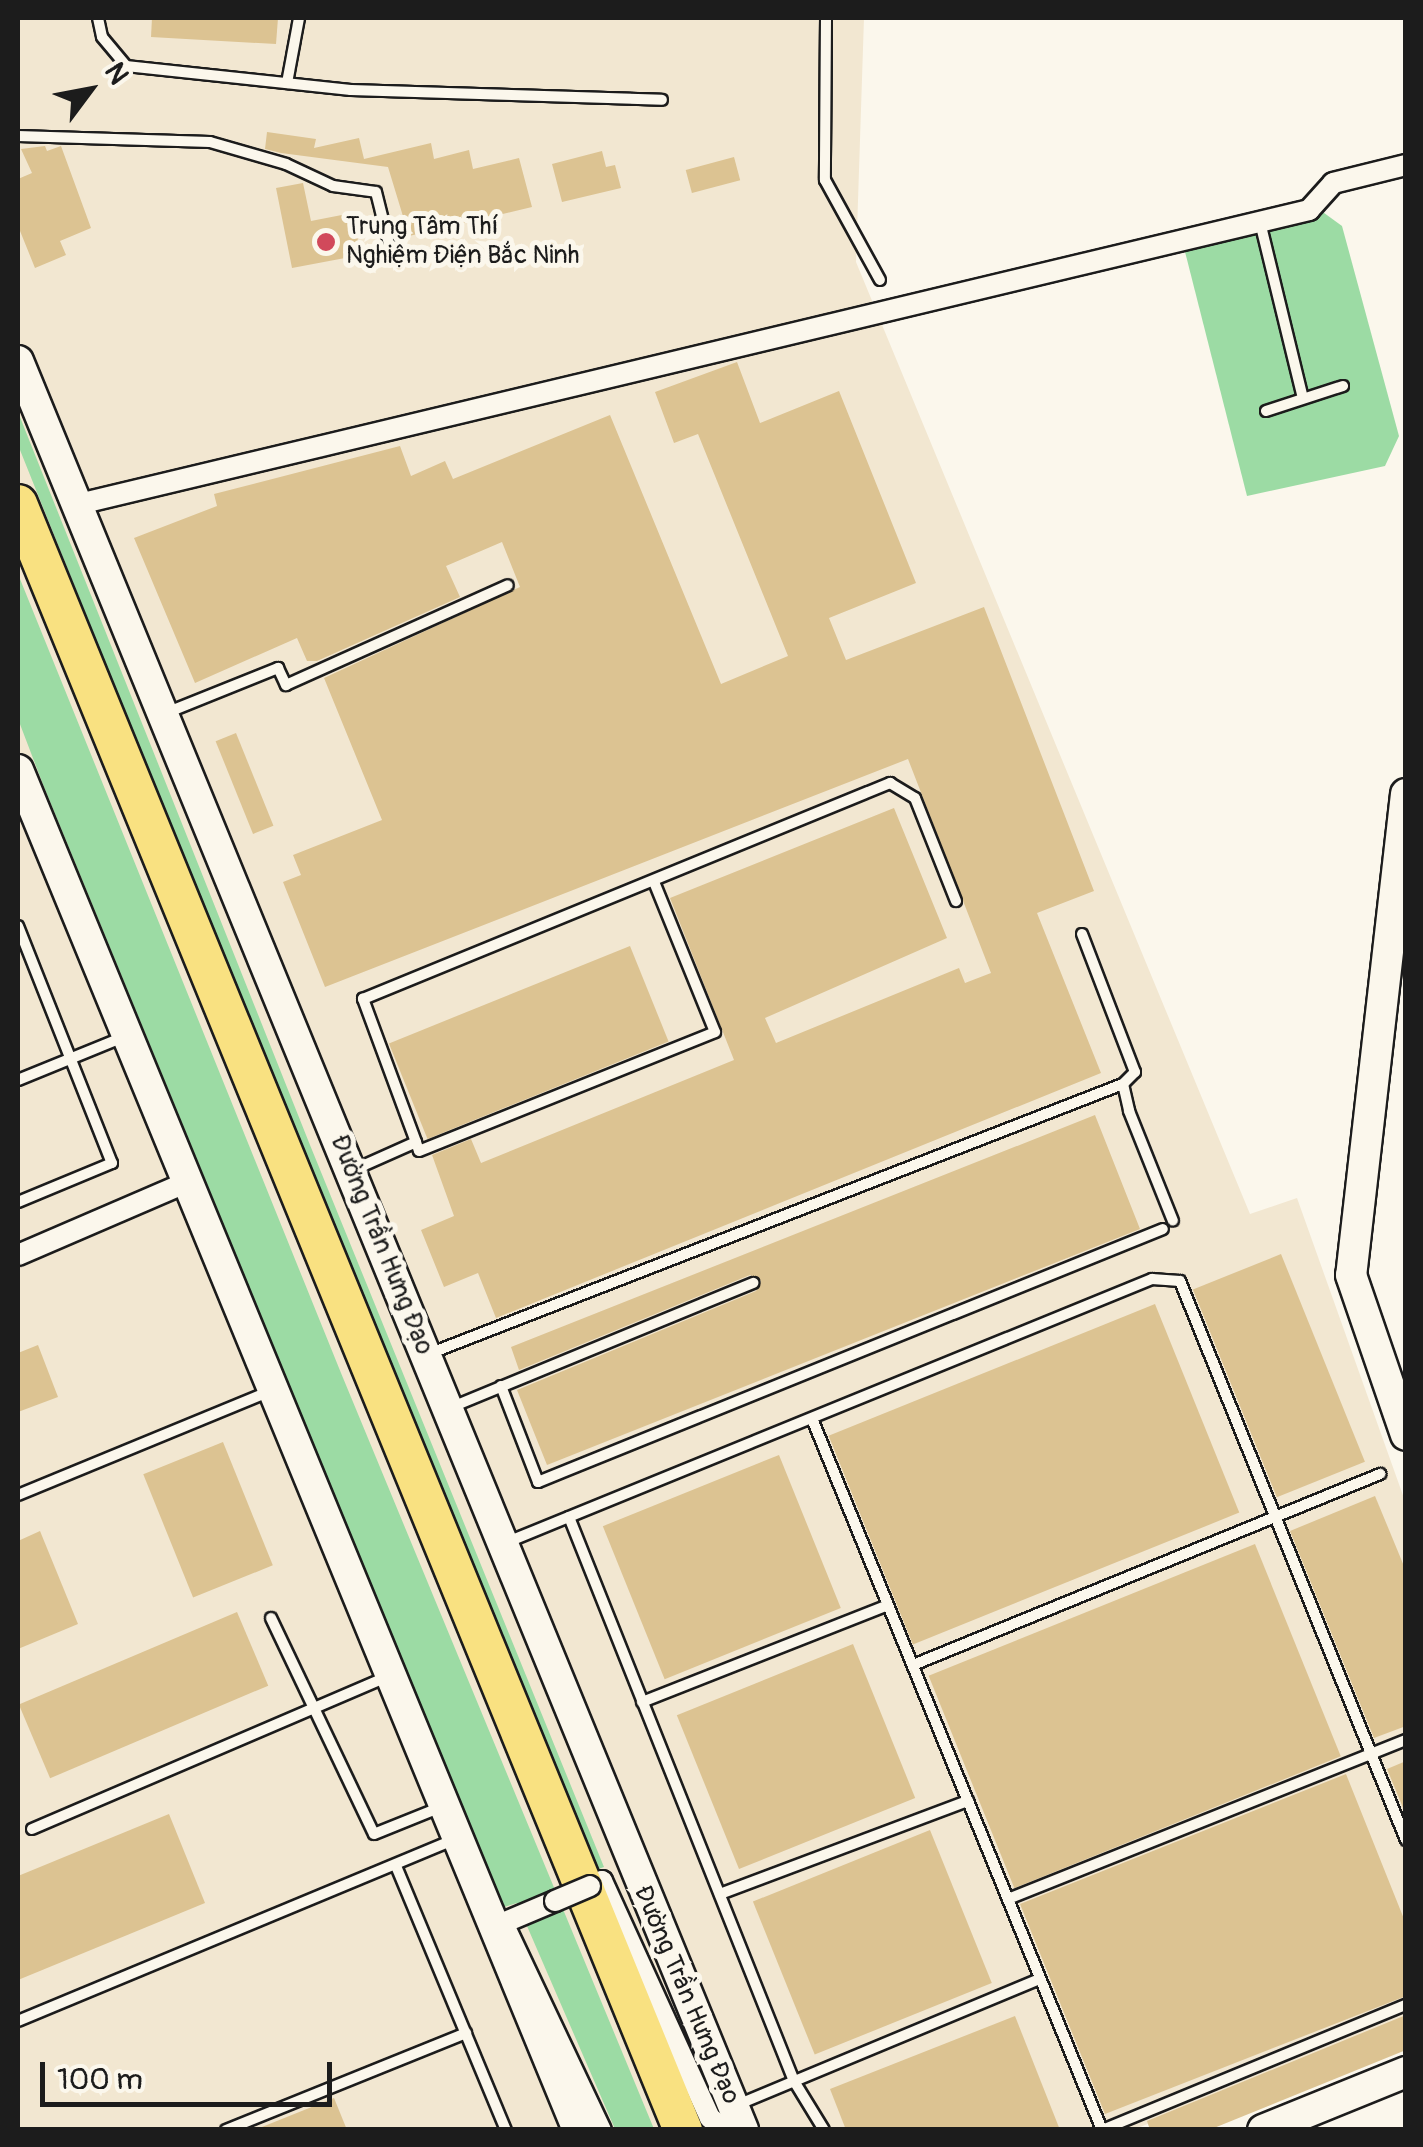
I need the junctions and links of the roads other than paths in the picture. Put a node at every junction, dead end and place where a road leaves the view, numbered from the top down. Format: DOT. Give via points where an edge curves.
graph roads {
  1 [pos="98,18"];
  2 [pos="299,18"];
  3 [pos="826,18"];
  4 [pos="287,83"];
  5 [pos="662,100"];
  6 [pos="18,136"];
  7 [pos="1406,166"];
  8 [pos="1260,222"];
  9 [pos="391,252"];
  10 [pos="880,280"];
  11 [pos="18,364"];
  12 [pos="1343,386"];
  13 [pos="1303,398"];
  14 [pos="1266,411"];
  15 [pos="18,504"];
  16 [pos="79,504"];
  17 [pos="508,585"];
  18 [pos="165,714"];
  19 [pos="18,770"];
  20 [pos="1406,794"];
  21 [pos="654,882"];
  22 [pos="956,902"];
  23 [pos="18,926"];
  24 [pos="1082,934"];
  25 [pos="127,1036"];
  26 [pos="74,1058"];
  27 [pos="18,1080"];
  28 [pos="1123,1084"];
  29 [pos="416,1142"];
  30 [pos="350,1172"];
  31 [pos="186,1183"];
  32 [pos="18,1202"];
  33 [pos="1173,1221"];
  34 [pos="1163,1229"];
  35 [pos="18,1255"];
  36 [pos="753,1283"];
  37 [pos="426,1355"];
  38 [pos="501,1386"];
  39 [pos="271,1390"];
  40 [pos="446,1409"];
  41 [pos="813,1421"];
  42 [pos="1406,1434"];
  43 [pos="1380,1474"];
  44 [pos="18,1494"];
  45 [pos="569,1517"];
  46 [pos="1275,1517"];
  47 [pos="502,1545"];
  48 [pos="888,1605"];
  49 [pos="271,1618"];
  50 [pos="913,1665"];
  51 [pos="388,1676"];
  52 [pos="642,1702"];
  53 [pos="312,1709"];
  54 [pos="1406,1740"];
  55 [pos="1371,1755"];
  56 [pos="968,1801"];
  57 [pos="442,1806"];
  58 [pos="32,1829"];
  59 [pos="455,1839"];
  60 [pos="1406,1840"];
  61 [pos="396,1866"];
  62 [pos="720,1894"];
  63 [pos="1008,1898"];
  64 [pos="1040,1978"];
  65 [pos="1406,2004"];
  66 [pos="18,2021"];
  67 [pos="466,2034"];
  68 [pos="1406,2072"];
  69 [pos="794,2081"];
  70 [pos="734,2122"];
  71 [pos="226,2130"];
  72 [pos="506,2130"];
  73 [pos="578,2130"];
  74 [pos="601,2130"];
  75 [pos="683,2130"];
  76 [pos="824,2130"];
  77 [pos="1102,2130"];
  78 [pos="1263,2130"];
  1 -- 4 [label="lane" via="102,37 126,66"];
  2 -- 4 [label="lane"];
  3 -- 10 [label="lane" via="825,180"];
  4 -- 5 [label="lane"];
  6 -- 9 [label="lane" via="210,142 286,164 333,186 376,192"];
  7 -- 8 [label="street" via="1341,180 1319,206"];
  8 -- 13 [label="lane"];
  8 -- 16 [label="street"];
  11 -- 16 [label="main road, Đường Trần Hưng Đạo"];
  12 -- 13 [label="lane"];
  13 -- 14 [label="lane"];
  15 -- 75 [label="highway, Đường Trần Hưng Đạo"];
  16 -- 18 [label="main road, Đường Trần Hưng Đạo"];
  17 -- 18 [label="lane" via="286,685 278,668"];
  18 -- 30 [label="main road, Đường Trần Hưng Đạo"];
  19 -- 25 [label="main road"];
  20 -- 42 [label="main road" via="1351,1275"];
  21 -- 22 [label="lane" via="897,783 915,798"];
  21 -- 29 [label="lane" via="363,999"];
  21 -- 29 [label="lane" via="715,1032 419,1152"];
  23 -- 26 [label="lane"];
  24 -- 28 [label="lane" via="1136,1072"];
  25 -- 26 [label="lane"];
  25 -- 31 [label="main road"];
  26 -- 27 [label="lane"];
  26 -- 32 [label="lane" via="112,1163"];
  28 -- 33 [label="lane"];
  28 -- 37 [label="lane"];
  29 -- 30 [label="lane"];
  30 -- 37 [label="main road, Đường Trần Hưng Đạo"];
  31 -- 35 [label="street"];
  31 -- 39 [label="main road"];
  34 -- 38 [label="lane" via="538,1482"];
  36 -- 38 [label="lane"];
  37 -- 40 [label="main road, Đường Trần Hưng Đạo"];
  38 -- 40 [label="lane"];
  39 -- 44 [label="lane"];
  39 -- 51 [label="main road"];
  40 -- 47 [label="main road, Đường Trần Hưng Đạo"];
  41 -- 45 [label="lane"];
  41 -- 46 [label="lane" via="1152,1279 1180,1281"];
  41 -- 48 [label="lane"];
  43 -- 46 [label="lane"];
  45 -- 47 [label="lane"];
  45 -- 52 [label="lane"];
  46 -- 50 [label="lane"];
  46 -- 55 [label="lane"];
  47 -- 70 [label="main road, Đường Trần Hưng Đạo"];
  48 -- 50 [label="lane"];
  48 -- 52 [label="lane"];
  49 -- 53 [label="lane"];
  50 -- 56 [label="lane"];
  51 -- 53 [label="lane"];
  51 -- 57 [label="main road"];
  52 -- 62 [label="lane"];
  53 -- 57 [label="lane" via="336,1742 374,1834"];
  53 -- 58 [label="lane"];
  54 -- 55 [label="lane"];
  55 -- 60 [label="lane"];
  55 -- 63 [label="lane"];
  56 -- 62 [label="lane"];
  56 -- 63 [label="lane"];
  57 -- 59 [label="main road"];
  59 -- 61 [label="lane"];
  59 -- 73 [label="main road"];
  61 -- 66 [label="lane"];
  61 -- 67 [label="lane"];
  62 -- 69 [label="lane"];
  63 -- 64 [label="lane"];
  64 -- 69 [label="lane"];
  64 -- 77 [label="lane"];
  65 -- 77 [label="lane"];
  67 -- 71 [label="lane"];
  67 -- 72 [label="lane"];
  68 -- 78 [label="main road"];
  69 -- 70 [label="lane"];
  69 -- 76 [label="lane"];
  70 -- 74 [label="street, bridge" via="710,2118 602,1881 504,1922"];
}
